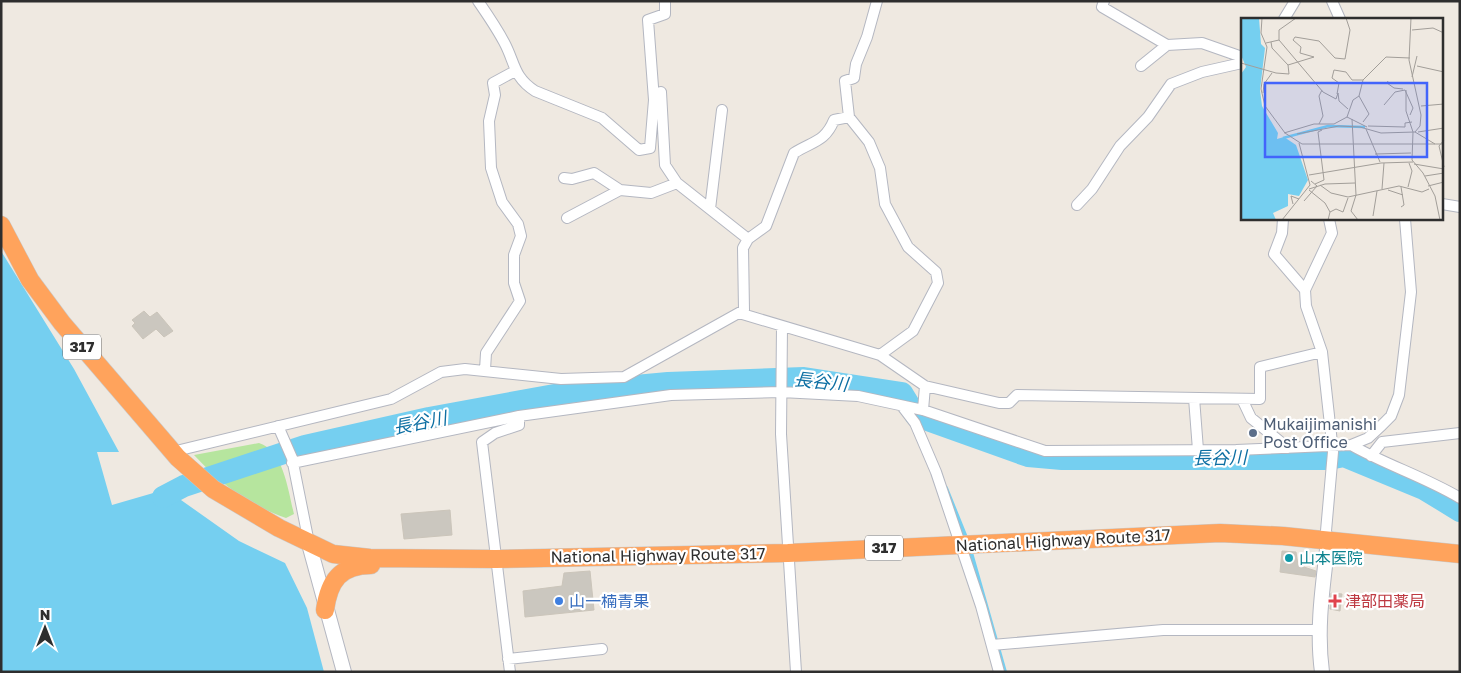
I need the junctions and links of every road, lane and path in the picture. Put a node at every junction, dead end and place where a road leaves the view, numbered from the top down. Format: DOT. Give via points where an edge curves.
graph roads {
  1 [pos="478,1"];
  2 [pos="665,1"];
  3 [pos="877,1"];
  4 [pos="1104,1"];
  5 [pos="1295,1"];
  6 [pos="1332,1"];
  7 [pos="1285,18"];
  8 [pos="1340,18"];
  9 [pos="1167,45"];
  10 [pos="1241,57"];
  11 [pos="1241,63"];
  12 [pos="1141,66"];
  13 [pos="515,71"];
  14 [pos="654,100"];
  15 [pos="722,110"];
  16 [pos="849,117"];
  17 [pos="564,178"];
  18 [pos="677,183"];
  19 [pos="620,190"];
  20 [pos="1444,204"];
  21 [pos="1077,205"];
  22 [pos="1460,207"];
  23 [pos="710,209"];
  24 [pos="567,218"];
  25 [pos="1283,220"];
  26 [pos="1329,220"];
  27 [pos="1405,220"];
  28 [pos="1,225"];
  29 [pos="748,239"];
  30 [pos="1305,290"];
  31 [pos="740,313"];
  32 [pos="782,326"];
  33 [pos="1322,352"];
  34 [pos="880,355"];
  35 [pos="485,370"];
  36 [pos="925,386"];
  37 [pos="781,389"];
  38 [pos="1194,398"];
  39 [pos="1242,399"];
  40 [pos="902,406"];
  41 [pos="923,410"];
  42 [pos="519,416"];
  43 [pos="279,428"];
  44 [pos="1460,433"];
  45 [pos="1333,445"];
  46 [pos="1351,445"];
  47 [pos="1288,448"];
  48 [pos="1198,450"];
  49 [pos="175,455"];
  50 [pos="1371,456"];
  51 [pos="292,460"];
  52 [pos="1460,498"];
  53 [pos="1328,541"];
  54 [pos="309,544"];
  55 [pos="961,545"];
  56 [pos="788,553"];
  57 [pos="1460,554"];
  58 [pos="496,559"];
  59 [pos="325,610"];
  60 [pos="1320,630"];
  61 [pos="992,645"];
  62 [pos="602,649"];
  63 [pos="508,659"];
  64 [pos="344,672"];
  65 [pos="510,672"];
  66 [pos="796,672"];
  67 [pos="999,672"];
  68 [pos="1322,672"];
  1 -- 13 [label="street" via="505,43"];
  2 -- 14 [label="street" via="665,14 648,20"];
  3 -- 16 [label="street" via="854,78 845,80"];
  4 -- 9 [label="street" via="1102,8"];
  5 -- 7 [label="street"];
  6 -- 8 [label="street"];
  9 -- 10 [label="street" via="1202,43"];
  9 -- 12 [label="street"];
  11 -- 21 [label="street" via="1202,72 1171,84"];
  13 -- 14 [label="street" via="535,91 602,118 639,150 650,148"];
  13 -- 35 [label="street" via="493,83 495,95 489,121 491,168 502,202 518,224 521,236 514,262 514,282 520,301 486,353"];
  14 -- 18 [label="street" via="661,92 665,165"];
  15 -- 23 [label="street"];
  16 -- 29 [label="street" via="834,120 822,140 794,153 766,226"];
  16 -- 34 [label="street" via="869,142 880,168 885,204 908,247 936,272 938,283 913,331"];
  17 -- 19 [label="street" via="594,173"];
  18 -- 19 [label="street" via="651,193"];
  18 -- 23 [label="street"];
  19 -- 24 [label="street"];
  20 -- 22 [label="street"];
  23 -- 29 [label="street"];
  25 -- 30 [label="street" via="1274,254"];
  26 -- 30 [label="street" via="1332,233"];
  27 -- 46 [label="street" via="1411,292 1399,395 1382,426 1368,438"];
  28 -- 49 [label="highway, National Highway Route 317 / 317" via="30,280 62,323"];
  29 -- 31 [label="street" via="744,248 744,310"];
  30 -- 33 [label="street" via="1306,306"];
  31 -- 32 [label="street"];
  31 -- 35 [label="street" via="624,377 561,379"];
  32 -- 34 [label="street"];
  32 -- 37 [label="street"];
  33 -- 39 [label="street" via="1260,367 1260,399"];
  33 -- 45 [label="street"];
  34 -- 36 [label="street"];
  35 -- 43 [label="street" via="441,372 391,399"];
  36 -- 38 [label="street" via="999,403 1009,403 1017,395"];
  36 -- 41 [label="street"];
  37 -- 40 [label="street" via="858,396"];
  37 -- 42 [label="street" via="671,395"];
  37 -- 56 [label="street"];
  38 -- 39 [label="street"];
  38 -- 48 [label="street"];
  39 -- 47 [label="street" via="1251,418"];
  40 -- 41 [label="street"];
  40 -- 55 [label="street" via="915,423 927,449"];
  41 -- 48 [label="street" via="1045,451"];
  42 -- 51 [label="street"];
  42 -- 58 [label="street" via="519,425 495,432 482,442"];
  43 -- 49 [label="street"];
  43 -- 51 [label="street"];
  44 -- 50 [label="street" via="1382,442"];
  45 -- 46 [label="street"];
  45 -- 47 [label="street"];
  45 -- 53 [label="street" via="1326,531"];
  46 -- 50 [label="street"];
  47 -- 48 [label="street"];
  49 -- 54 [label="highway, National Highway Route 317 / 317" via="213,489"];
  50 -- 52 [label="street" via="1430,481"];
  51 -- 54 [label="street"];
  53 -- 55 [label="highway, National Highway Route 317 / 317" via="1220,533"];
  53 -- 57 [label="highway, National Highway Route 317 / 317"];
  53 -- 60 [label="street"];
  54 -- 58 [label="highway, National Highway Route 317 / 317" via="333,554 370,558"];
  54 -- 59 [label="street"];
  55 -- 56 [label="highway, National Highway Route 317 / 317"];
  55 -- 61 [label="street"];
  56 -- 58 [label="highway, National Highway Route 317 / 317"];
  56 -- 66 [label="street"];
  58 -- 59 [label="highway" via="432,566 357,565 345,570 331,585"];
  58 -- 63 [label="street"];
  59 -- 64 [label="street"];
  60 -- 61 [label="street" via="1163,630"];
  60 -- 68 [label="street"];
  61 -- 67 [label="street"];
  62 -- 63 [label="street"];
  63 -- 65 [label="street"];
}
